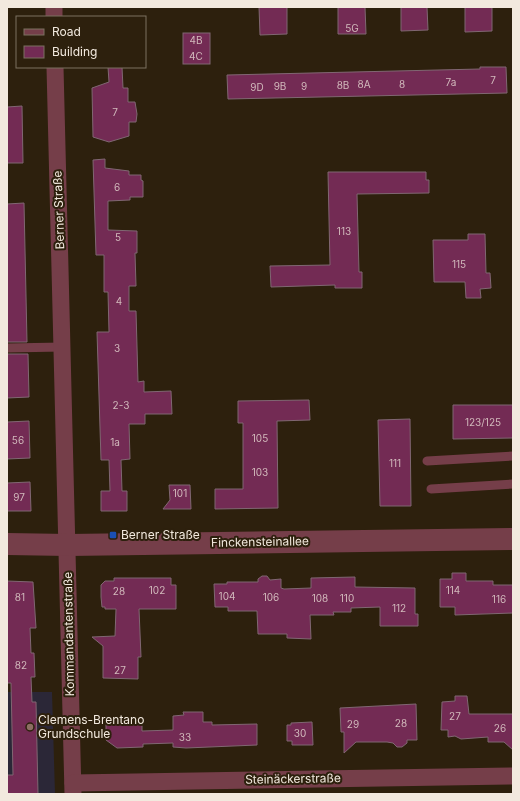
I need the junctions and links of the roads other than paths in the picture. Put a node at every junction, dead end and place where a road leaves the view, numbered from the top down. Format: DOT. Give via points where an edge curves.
graph roads {
  1 [pos="55,68"];
  2 [pos="63,347"];
  3 [pos="7,348"];
  4 [pos="513,456"];
  5 [pos="427,461"];
  6 [pos="513,484"];
  7 [pos="430,489"];
  8 [pos="513,539"];
  9 [pos="7,544"];
  10 [pos="68,545"];
  11 [pos="513,776"];
  12 [pos="73,788"];
  1 -- 2 [label="street, Berner Straße"];
  2 -- 3 [label="lane"];
  2 -- 10 [label="street, Berner Straße"];
  4 -- 5 [label="lane"];
  6 -- 7 [label="lane"];
  8 -- 10 [label="street, Finckensteinallee"];
  9 -- 10 [label="street, Finckensteinallee"];
  10 -- 12 [label="street, Kommandantenstraße"];
  11 -- 12 [label="street, Steinäckerstraße"];
}
